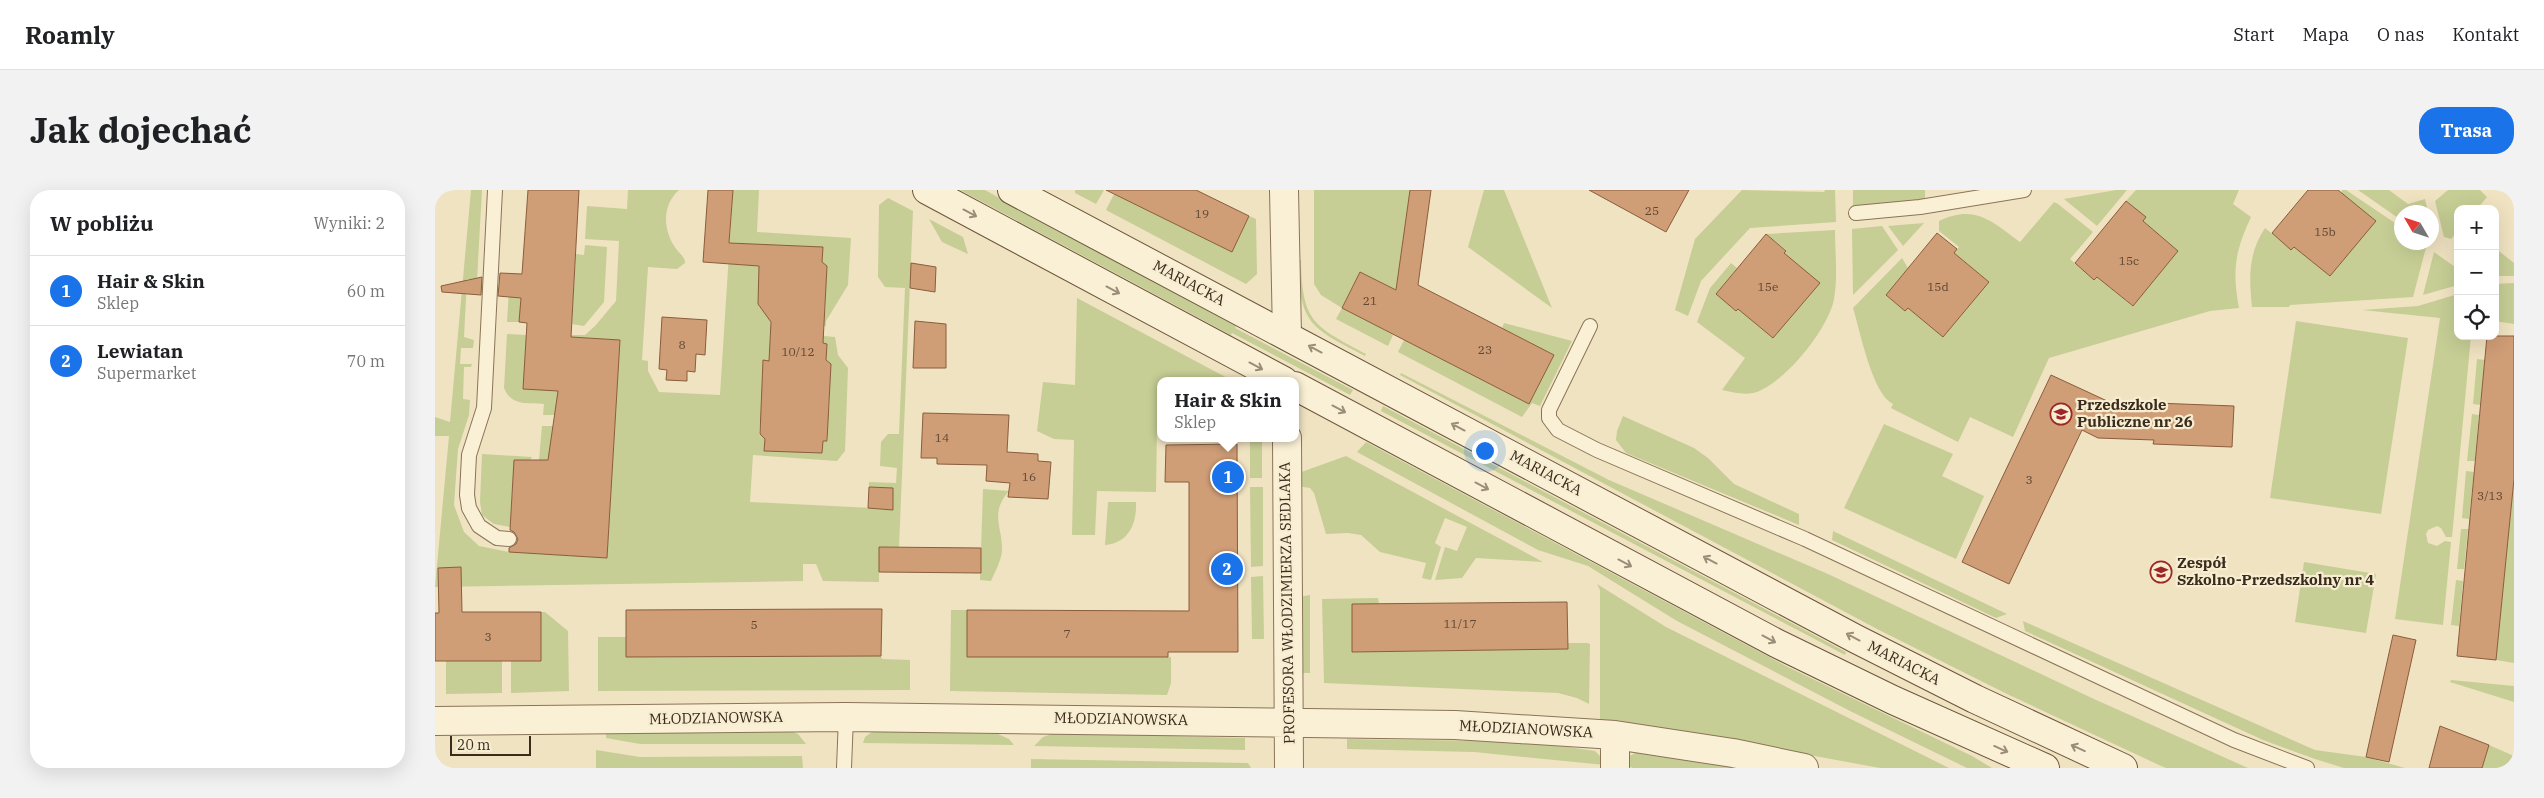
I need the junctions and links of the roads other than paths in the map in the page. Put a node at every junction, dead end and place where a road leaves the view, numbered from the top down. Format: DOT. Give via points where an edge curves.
graph roads {
  1 [pos="495,190"];
  2 [pos="927,190"];
  3 [pos="1012,190"];
  4 [pos="1284,190"];
  5 [pos="2024,190"];
  6 [pos="1856,213"];
  7 [pos="1590,326"];
  8 [pos="1287,335"];
  9 [pos="1271,377"];
  10 [pos="1299,392"];
  11 [pos="1287,442"];
  12 [pos="509,539"];
  13 [pos="846,716"];
  14 [pos="435,721"];
  15 [pos="1289,721"];
  16 [pos="1615,735"];
  17 [pos="845,768"];
  18 [pos="1289,768"];
  19 [pos="1615,768"];
  20 [pos="1804,768"];
  21 [pos="2045,768"];
  22 [pos="2123,768"];
  23 [pos="2307,768"];
  1 -- 12 [label="lane" via="484,408 469,455 467,495 469,508 479,526 497,538"];
  2 -- 9 [label="main road, one-way"];
  3 -- 8 [label="main road, MARIACKA"];
  4 -- 8 [label="main road"];
  5 -- 6 [label="lane" via="1920,207"];
  7 -- 23 [label="lane" via="1549,410 1549,418 1558,430 1805,539 2234,740"];
  22 -- 8 [label="main road, MARIACKA, one-way" via="1856,639"];
  10 -- 21 [label="main road, one-way" via="1768,638 1958,730"];
  11 -- 15 [label="main road, PROFESORA WŁODZIMIERZA SEDLAKA"];
  13 -- 14 [label="main road, MŁODZIANOWSKA"];
  13 -- 15 [label="main road, MŁODZIANOWSKA"];
  13 -- 17 [label="lane"];
  15 -- 16 [label="main road, MŁODZIANOWSKA" via="1455,725"];
  15 -- 18 [label="main road, PROFESORA WŁODZIMIERZA SEDLAKA"];
  16 -- 19 [label="main road"];
  16 -- 20 [label="main road, MŁODZIANOWSKA"];
}
